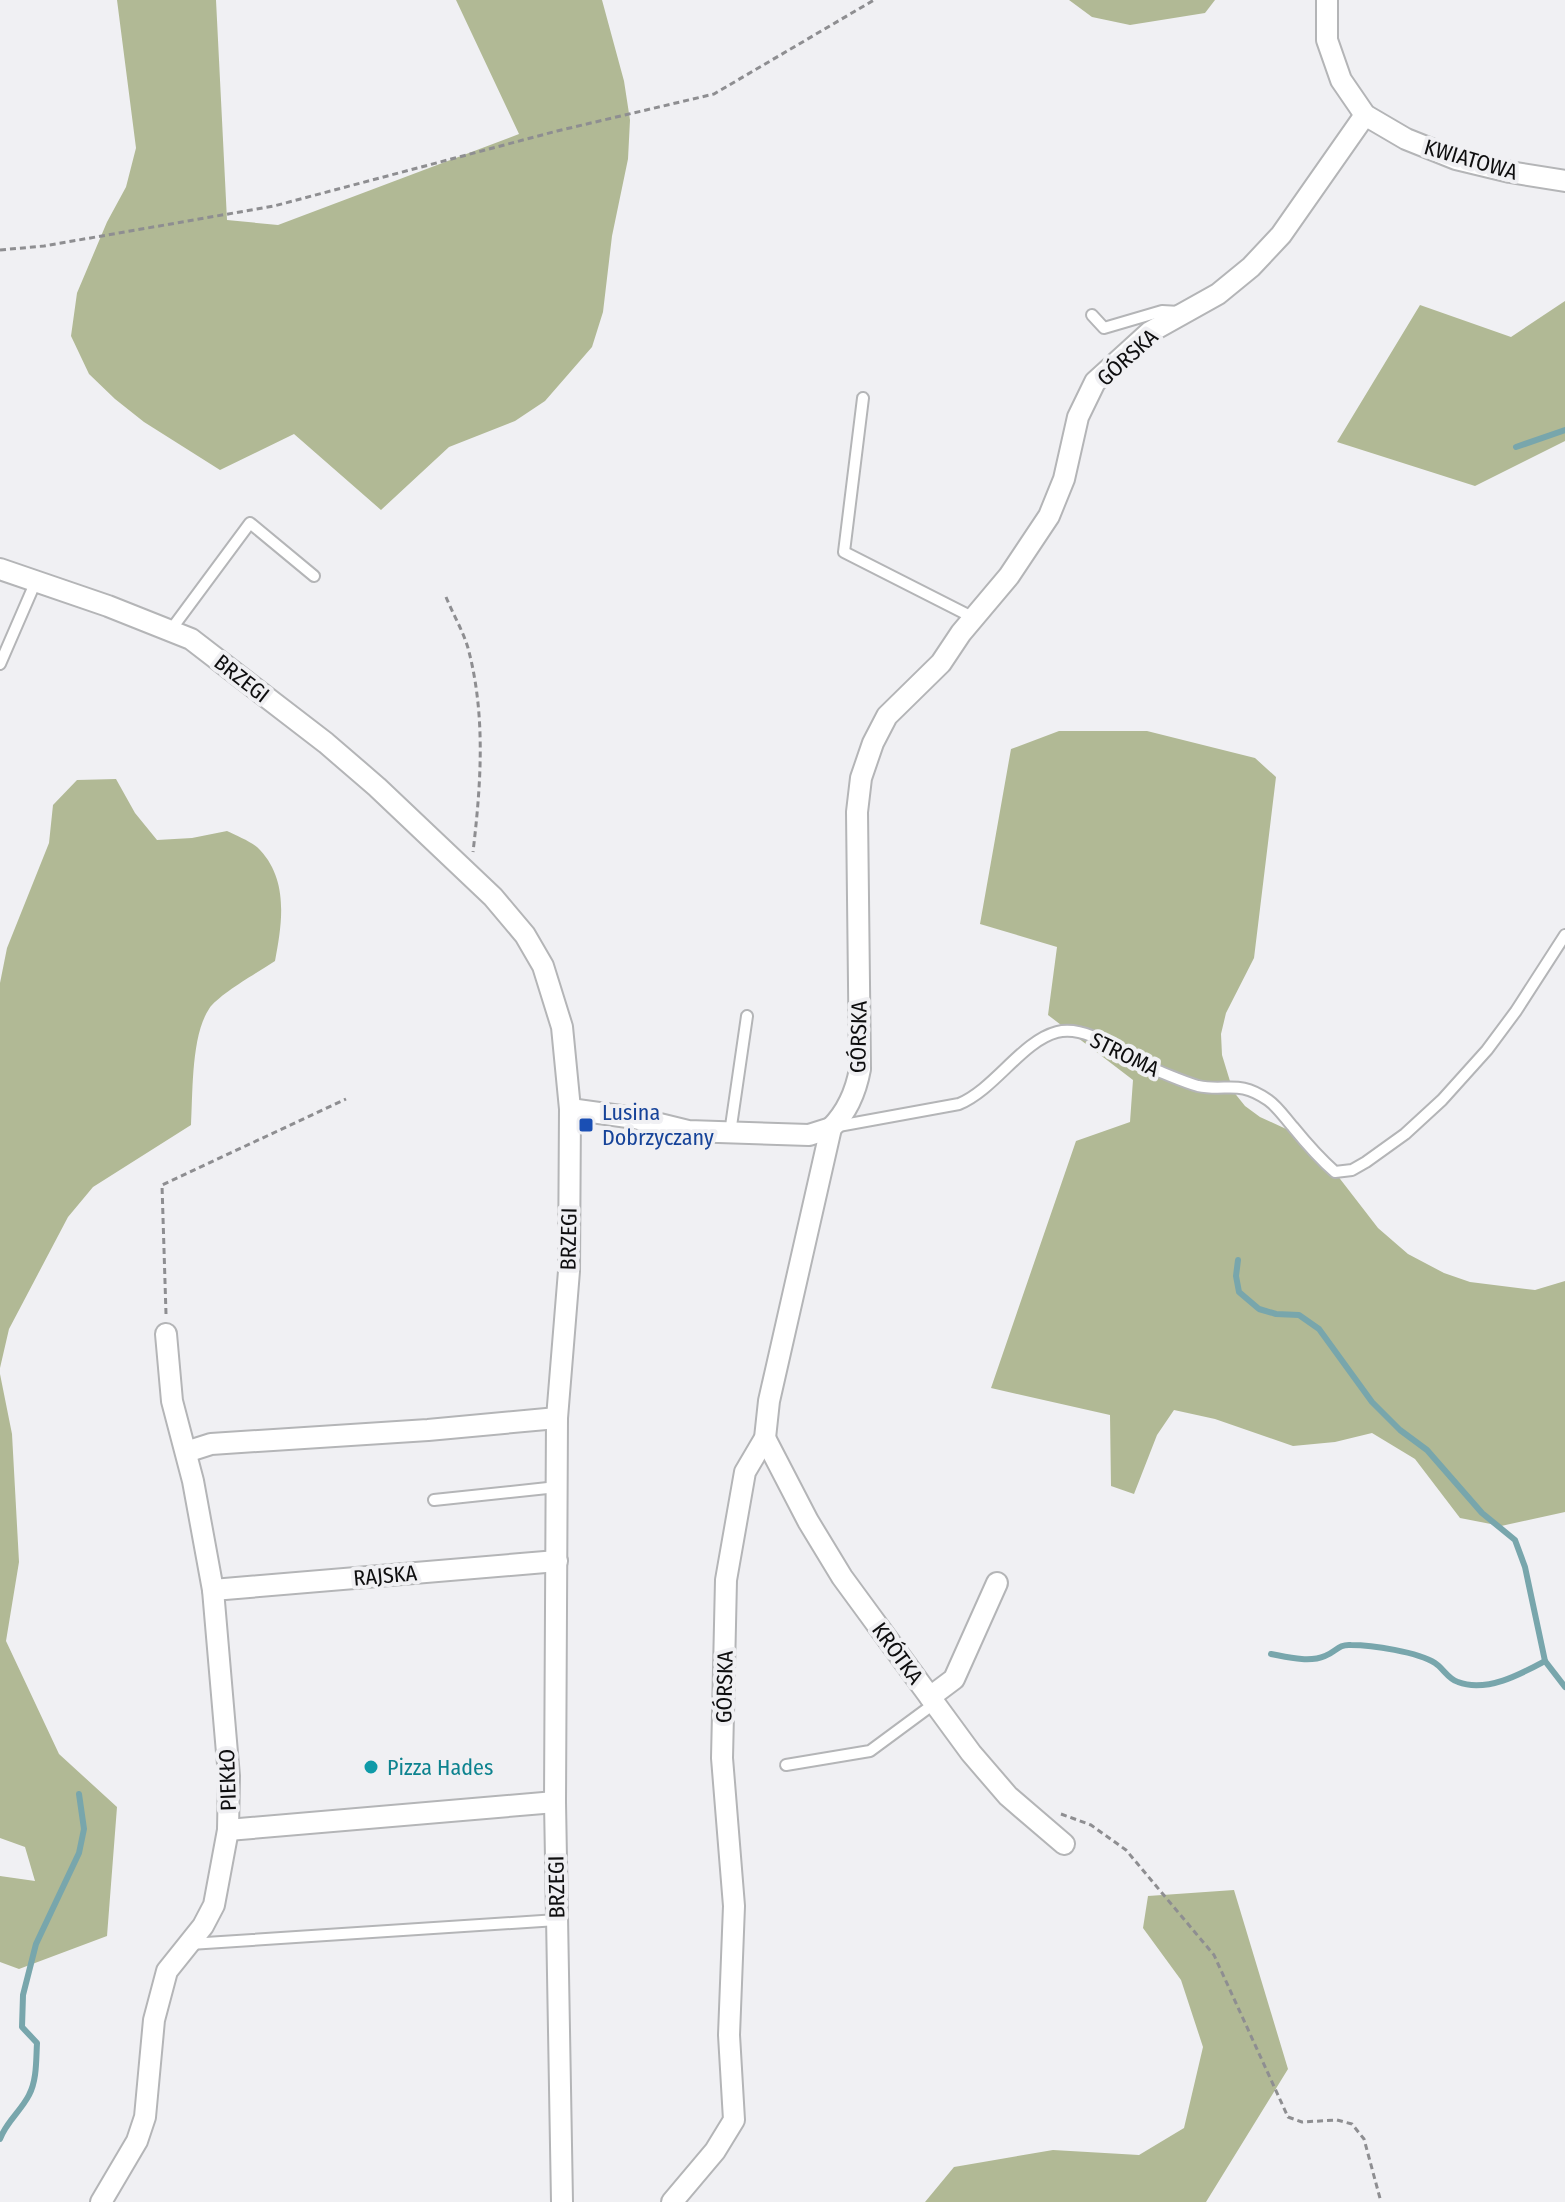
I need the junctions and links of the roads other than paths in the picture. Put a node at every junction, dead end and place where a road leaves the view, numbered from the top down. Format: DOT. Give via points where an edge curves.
graph roads {
  1 [pos="1327,0"];
  2 [pos="1365,115"];
  3 [pos="1565,181"];
  4 [pos="1182,312"];
  5 [pos="1092,315"];
  6 [pos="863,398"];
  7 [pos="0,569"];
  8 [pos="314,576"];
  9 [pos="36,581"];
  10 [pos="974,618"];
  11 [pos="170,631"];
  12 [pos="0,664"];
  13 [pos="1565,935"];
  14 [pos="747,1016"];
  15 [pos="570,1109"];
  16 [pos="831,1128"];
  17 [pos="730,1133"];
  18 [pos="166,1334"];
  19 [pos="557,1418"];
  20 [pos="765,1438"];
  21 [pos="186,1452"];
  22 [pos="557,1487"];
  23 [pos="434,1500"];
  24 [pos="557,1561"];
  25 [pos="997,1583"];
  26 [pos="213,1590"];
  27 [pos="932,1700"];
  28 [pos="786,1765"];
  29 [pos="555,1802"];
  30 [pos="228,1830"];
  31 [pos="1064,1844"];
  32 [pos="557,1920"];
  33 [pos="188,1945"];
  34 [pos="101,2202"];
  35 [pos="562,2202"];
  36 [pos="672,2202"];
  1 -- 2 [label="street, KWIATOWA" via="1327,40 1341,80"];
  2 -- 3 [label="street, KWIATOWA" via="1456,159"];
  2 -- 4 [label="street, GÓRSKA" via="1281,235 1218,294"];
  4 -- 5 [label="lane" via="1162,311 1104,328"];
  4 -- 10 [label="street, GÓRSKA" via="1150,332 1095,382 1078,417 1049,516"];
  6 -- 10 [label="lane" via="844,552"];
  7 -- 9 [label="street, BRZEGI"];
  8 -- 11 [label="lane" via="250,523"];
  9 -- 11 [label="street, BRZEGI"];
  9 -- 12 [label="lane"];
  10 -- 16 [label="street, GÓRSKA" via="941,663 887,716 861,778 860,1069 856,1088"];
  11 -- 15 [label="street, BRZEGI" via="191,639 326,743 471,875 525,935 543,966 562,1027"];
  13 -- 16 [label="lane, STROMA" via="1487,1050 1442,1100 1405,1134 1352,1170 1335,1172 1271,1102 1252,1090 1185,1082 1088,1034 1058,1032 1040,1040 989,1086 959,1104"];
  14 -- 17 [label="lane"];
  15 -- 17 [label="street, STROMA" via="688,1131"];
  15 -- 19 [label="street, BRZEGI" via="569,1271"];
  16 -- 17 [label="street, STROMA" via="809,1135"];
  16 -- 20 [label="street, GÓRSKA"];
  18 -- 21 [label="street, PIEKŁO" via="172,1401"];
  19 -- 21 [label="street" via="211,1444"];
  19 -- 22 [label="street, BRZEGI"];
  20 -- 27 [label="street, KRÓTKA" via="842,1577"];
  20 -- 36 [label="street, GÓRSKA" via="745,1472 726,1580 722,1758 734,1906 729,2035 734,2120"];
  21 -- 26 [label="street, PIEKŁO"];
  22 -- 23 [label="lane"];
  22 -- 24 [label="street, BRZEGI"];
  24 -- 26 [label="street, RAJSKA"];
  24 -- 29 [label="street, BRZEGI"];
  25 -- 27 [label="street" via="954,1679"];
  26 -- 30 [label="street, PIEKŁO" via="229,1776"];
  27 -- 28 [label="lane" via="870,1751"];
  27 -- 31 [label="street, KRÓTKA" via="1008,1796"];
  29 -- 30 [label="street"];
  29 -- 32 [label="street, BRZEGI"];
  30 -- 33 [label="street, PIEKŁO" via="214,1905"];
  32 -- 33 [label="lane"];
  32 -- 35 [label="street, BRZEGI"];
  33 -- 34 [label="street, PIEKŁO" via="167,1971 154,2020 145,2117 137,2141"];
}
